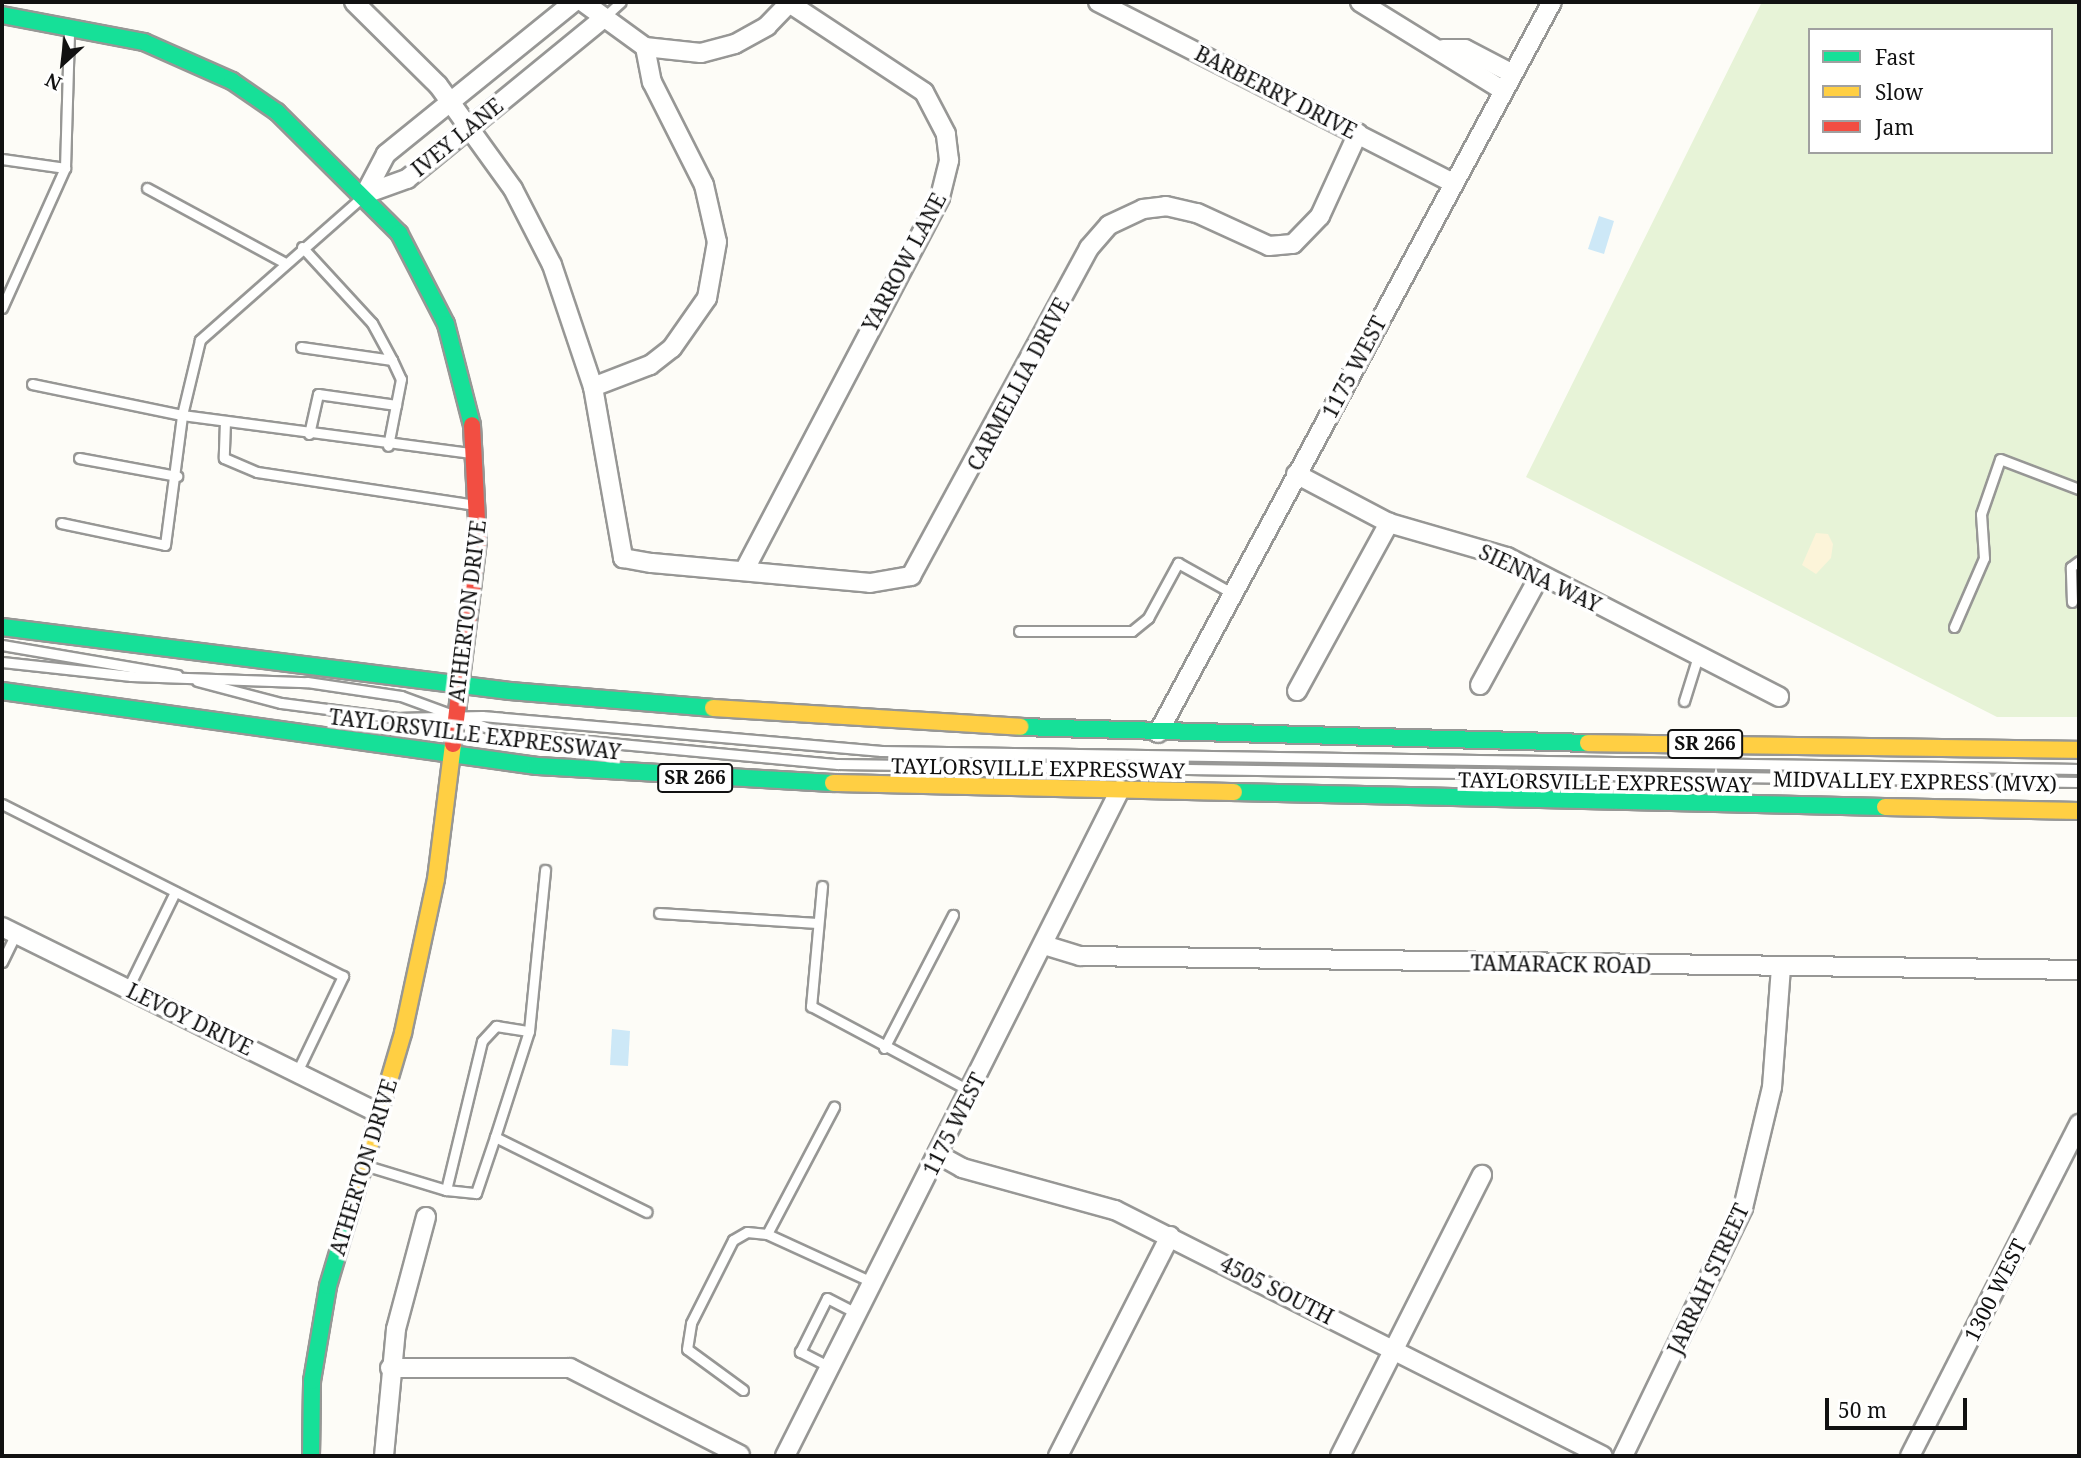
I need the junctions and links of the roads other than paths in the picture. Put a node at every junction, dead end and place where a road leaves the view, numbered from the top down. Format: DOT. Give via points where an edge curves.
graph roads {
  1 [pos="354,2"];
  2 [pos="574,2"];
  3 [pos="583,2"];
  4 [pos="621,2"];
  5 [pos="1098,2"];
  6 [pos="1360,2"];
  7 [pos="1552,2"];
  8 [pos="790,3"];
  9 [pos="2,15"];
  10 [pos="601,20"];
  11 [pos="69,26"];
  12 [pos="645,47"];
  13 [pos="1443,49"];
  14 [pos="1513,74"];
  15 [pos="1504,91"];
  16 [pos="452,101"];
  17 [pos="471,125"];
  18 [pos="1359,133"];
  19 [pos="2,159"];
  20 [pos="65,168"];
  21 [pos="1453,183"];
  22 [pos="147,188"];
  23 [pos="366,194"];
  24 [pos="302,247"];
  25 [pos="285,262"];
  26 [pos="2,308"];
  27 [pos="301,347"];
  28 [pos="392,360"];
  29 [pos="32,384"];
  30 [pos="593,387"];
  31 [pos="396,405"];
  32 [pos="182,415"];
  33 [pos="225,421"];
  34 [pos="309,434"];
  35 [pos="388,446"];
  36 [pos="477,454"];
  37 [pos="79,458"];
  38 [pos="1296,474"];
  39 [pos="177,476"];
  40 [pos="2079,489"];
  41 [pos="480,506"];
  42 [pos="61,523"];
  43 [pos="1389,523"];
  44 [pos="2079,561"];
  45 [pos="744,571"];
  46 [pos="1540,575"];
  47 [pos="1232,593"];
  48 [pos="2072,602"];
  49 [pos="1954,626"];
  50 [pos="2,627"];
  51 [pos="1019,631"];
  52 [pos="2,645"];
  53 [pos="1698,656"];
  54 [pos="2,662"];
  55 [pos="187,678"];
  56 [pos="459,684"];
  57 [pos="1480,685"];
  58 [pos="2,691"];
  59 [pos="1297,691"];
  60 [pos="1779,697"];
  61 [pos="1684,701"];
  62 [pos="454,717"];
  63 [pos="1158,733"];
  64 [pos="2079,750"];
  65 [pos="448,755"];
  66 [pos="2079,769"];
  67 [pos="2079,782"];
  68 [pos="1120,790"];
  69 [pos="2,804"];
  70 [pos="2079,811"];
  71 [pos="545,870"];
  72 [pos="822,886"];
  73 [pos="174,892"];
  74 [pos="659,913"];
  75 [pos="953,915"];
  76 [pos="817,923"];
  77 [pos="9,930"];
  78 [pos="1044,945"];
  79 [pos="2,962"];
  80 [pos="1781,967"];
  81 [pos="2079,970"];
  82 [pos="128,988"];
  83 [pos="529,1031"];
  84 [pos="884,1048"];
  85 [pos="297,1072"];
  86 [pos="970,1091"];
  87 [pos="834,1107"];
  88 [pos="378,1112"];
  89 [pos="2079,1124"];
  90 [pos="495,1136"];
  91 [pos="939,1155"];
  92 [pos="362,1165"];
  93 [pos="1482,1175"];
  94 [pos="446,1190"];
  95 [pos="646,1212"];
  96 [pos="426,1217"];
  97 [pos="767,1234"];
  98 [pos="1170,1236"];
  99 [pos="874,1283"];
  100 [pos="858,1314"];
  101 [pos="1394,1350"];
  102 [pos="830,1367"];
  103 [pos="390,1368"];
  104 [pos="743,1390"];
  105 [pos="740,1455"];
  106 [pos="311,1456"];
  107 [pos="384,1456"];
  108 [pos="785,1456"];
  109 [pos="1058,1456"];
  110 [pos="1340,1456"];
  111 [pos="1603,1456"];
  112 [pos="1623,1456"];
  113 [pos="1910,1456"];
  1 -- 16 [label="street"];
  2 -- 16 [label="street, IVEY LANE"];
  3 -- 10 [label="street"];
  4 -- 10 [label="lane"];
  5 -- 18 [label="street, BARBERRY DRIVE"];
  6 -- 13 [label="street"];
  7 -- 14 [label="street, 1175 WEST"];
  8 -- 12 [label="street" via="734,44 692,54"];
  8 -- 45 [label="street, YARROW LANE" via="924,92 946,134 949,160 940,197"];
  9 -- 11 [label="main road, ATHERTON DRIVE"];
  10 -- 12 [label="street"];
  10 -- 17 [label="street, IVEY LANE"];
  11 -- 20 [label="lane"];
  11 -- 23 [label="main road, ATHERTON DRIVE" via="144,42 232,81 312,141"];
  12 -- 30 [label="street" via="652,82 714,217 716,267 707,298 672,348 650,365"];
  13 -- 14 [label="street" via="1465,49"];
  13 -- 15 [label="street" via="1456,65"];
  14 -- 15 [label="street, 1175 WEST"];
  15 -- 21 [label="street, 1175 WEST"];
  16 -- 17 [label="street"];
  16 -- 23 [label="street, IVEY LANE" via="386,155"];
  17 -- 23 [label="street, IVEY LANE" via="407,179"];
  17 -- 30 [label="street" via="552,265"];
  18 -- 21 [label="street, BARBERRY DRIVE"];
  18 -- 45 [label="street, CARMELLIA DRIVE" via="1320,216 1293,244 1259,243 1197,213 1166,206 1143,209 1109,225 1089,248 911,576 884,584"];
  19 -- 20 [label="lane"];
  20 -- 26 [label="lane"];
  21 -- 38 [label="street, 1175 WEST"];
  22 -- 25 [label="lane"];
  23 -- 24 [label="lane"];
  23 -- 36 [label="main road, ATHERTON DRIVE" via="411,250 446,324"];
  24 -- 25 [label="lane"];
  24 -- 28 [label="lane" via="372,323"];
  25 -- 32 [label="lane" via="200,340"];
  27 -- 28 [label="lane"];
  28 -- 31 [label="lane" via="401,379"];
  29 -- 32 [label="lane"];
  30 -- 45 [label="street, CARMELLIA DRIVE" via="623,558"];
  31 -- 34 [label="lane" via="318,394"];
  31 -- 35 [label="lane"];
  32 -- 33 [label="lane"];
  32 -- 39 [label="lane"];
  33 -- 34 [label="lane"];
  33 -- 41 [label="lane" via="223,458 257,472"];
  34 -- 35 [label="lane"];
  35 -- 36 [label="lane"];
  36 -- 41 [label="main road, ATHERTON DRIVE"];
  37 -- 39 [label="lane"];
  38 -- 43 [label="street, SIENNA WAY"];
  38 -- 47 [label="street, 1175 WEST"];
  39 -- 42 [label="lane" via="165,545"];
  40 -- 49 [label="lane" via="2000,459 1981,514 1984,558"];
  41 -- 56 [label="main road, ATHERTON DRIVE"];
  43 -- 46 [label="street, SIENNA WAY" via="1485,549"];
  43 -- 59 [label="street"];
  44 -- 48 [label="lane" via="2071,567"];
  46 -- 53 [label="street, SIENNA WAY"];
  46 -- 57 [label="street"];
  47 -- 51 [label="lane" via="1178,564 1148,618 1132,631"];
  47 -- 63 [label="street, 1175 WEST"];
  50 -- 56 [label="main road, TAYLORSVILLE EXPRESSWAY / SR 266"];
  52 -- 55 [label="lane, MIDVALLEY EXPRESS (MVX)" via="108,659"];
  53 -- 60 [label="street, SIENNA WAY"];
  53 -- 61 [label="lane"];
  54 -- 55 [label="lane, MIDVALLEY EXPRESS (MVX)"];
  55 -- 62 [label="lane, MIDVALLEY EXPRESS (MVX)" via="281,703 397,718"];
  55 -- 62 [label="lane, MIDVALLEY EXPRESS (MVX)" via="321,684 401,696"];
  56 -- 62 [label="main road, ATHERTON DRIVE"];
  56 -- 63 [label="main road, TAYLORSVILLE EXPRESSWAY / SR 266" via="767,715"];
  58 -- 65 [label="main road, TAYLORSVILLE EXPRESSWAY / SR 266"];
  62 -- 65 [label="main road, ATHERTON DRIVE"];
  62 -- 66 [label="lane, MIDVALLEY EXPRESS (MVX)" via="955,754"];
  62 -- 67 [label="lane, MIDVALLEY EXPRESS (MVX)" via="502,733 899,768"];
  63 -- 64 [label="main road, TAYLORSVILLE EXPRESSWAY / SR 266"];
  65 -- 68 [label="main road, TAYLORSVILLE EXPRESSWAY / SR 266" via="771,782"];
  65 -- 88 [label="main road, ATHERTON DRIVE" via="426,931"];
  68 -- 70 [label="main road, TAYLORSVILLE EXPRESSWAY / SR 266"];
  68 -- 78 [label="street, 1175 WEST"];
  69 -- 73 [label="lane"];
  71 -- 83 [label="lane"];
  72 -- 76 [label="lane"];
  73 -- 82 [label="lane"];
  73 -- 85 [label="lane" via="343,976"];
  74 -- 76 [label="lane"];
  75 -- 84 [label="lane"];
  76 -- 84 [label="lane" via="811,1006"];
  77 -- 79 [label="lane"];
  77 -- 82 [label="street, LEVOY DRIVE"];
  78 -- 80 [label="street, TAMARACK ROAD" via="1080,956"];
  78 -- 86 [label="street, 1175 WEST"];
  80 -- 81 [label="street, TAMARACK ROAD"];
  80 -- 112 [label="street, JARRAH STREET" via="1772,1087 1743,1208"];
  82 -- 85 [label="street, LEVOY DRIVE"];
  83 -- 90 [label="lane"];
  83 -- 94 [label="lane" via="496,1026 485,1034"];
  84 -- 86 [label="lane"];
  85 -- 88 [label="street, LEVOY DRIVE"];
  86 -- 91 [label="street, 1175 WEST"];
  87 -- 97 [label="lane"];
  88 -- 92 [label="main road, ATHERTON DRIVE"];
  89 -- 113 [label="street, 1300 WEST"];
  90 -- 94 [label="lane" via="473,1197"];
  90 -- 95 [label="lane"];
  91 -- 98 [label="street, 4505 SOUTH" via="962,1168 1073,1195"];
  91 -- 99 [label="street, 1175 WEST"];
  92 -- 94 [label="lane" via="388,1168"];
  92 -- 106 [label="main road, ATHERTON DRIVE" via="318,1332"];
  93 -- 101 [label="street"];
  96 -- 103 [label="street"];
  97 -- 99 [label="lane"];
  97 -- 104 [label="lane" via="747,1232 733,1240 691,1323 687,1349"];
  98 -- 101 [label="street, 4505 SOUTH"];
  98 -- 109 [label="street"];
  99 -- 100 [label="street, 1175 WEST"];
  100 -- 102 [label="street, 1175 WEST"];
  100 -- 102 [label="lane" via="827,1298 800,1352"];
  101 -- 110 [label="street"];
  101 -- 111 [label="street, 4505 SOUTH"];
  102 -- 108 [label="street, 1175 WEST"];
  103 -- 105 [label="street" via="570,1368"];
  103 -- 107 [label="street"];
}
